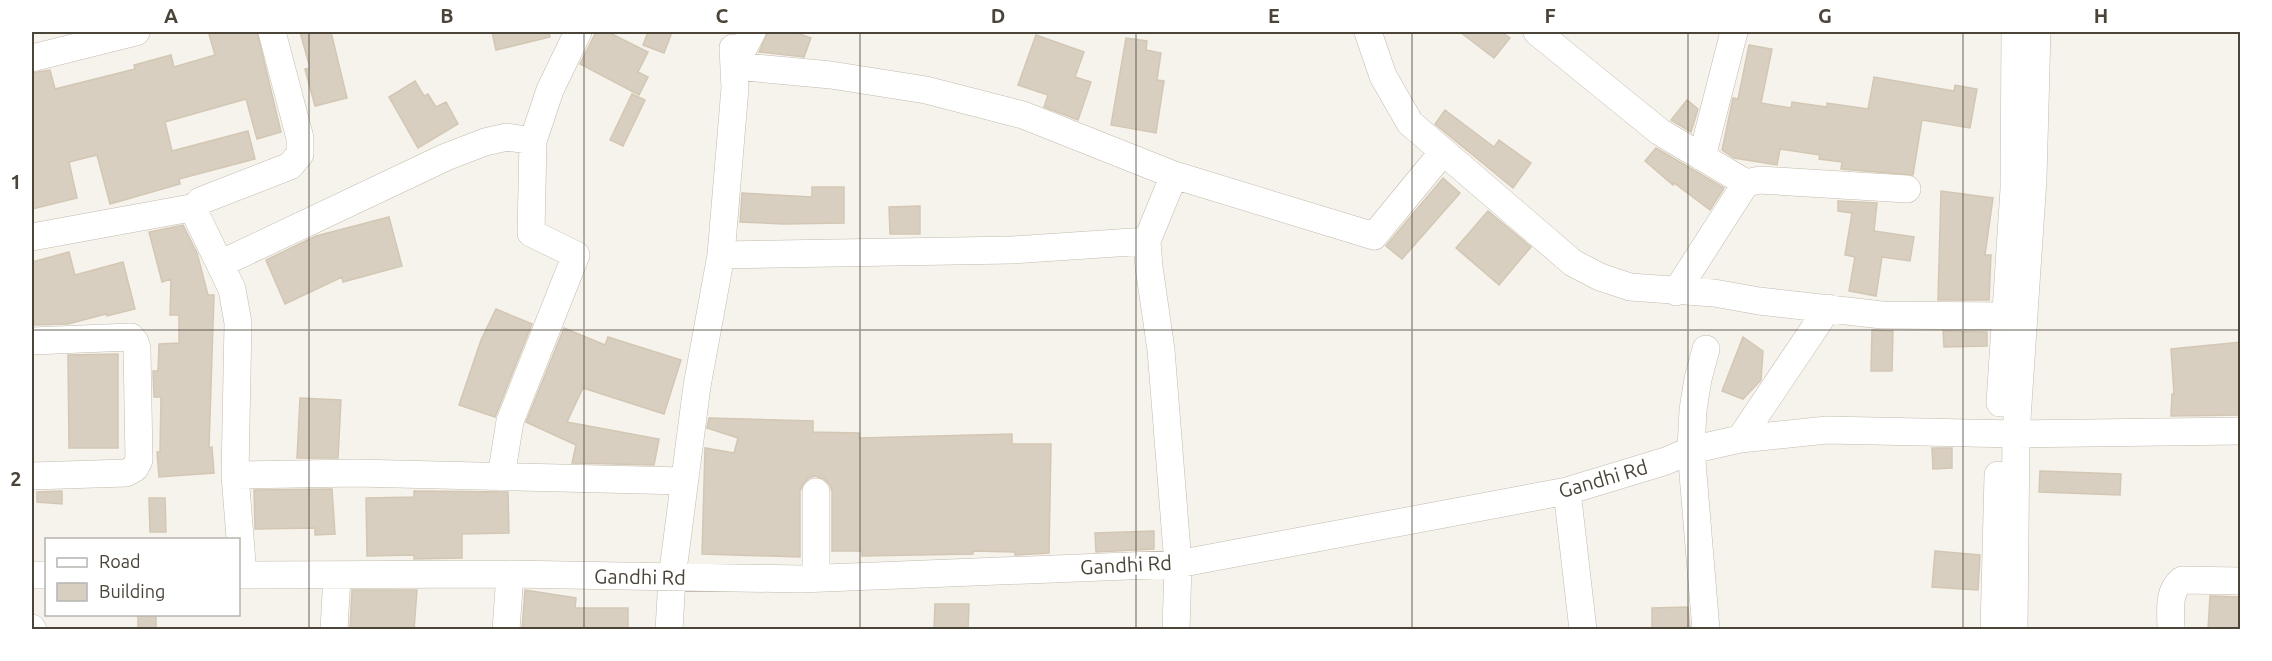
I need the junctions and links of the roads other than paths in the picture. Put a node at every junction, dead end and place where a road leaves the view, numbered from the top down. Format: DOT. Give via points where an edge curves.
graph roads {
  1 [pos="136,32"];
  2 [pos="272,32"];
  3 [pos="578,32"];
  4 [pos="733,32"];
  5 [pos="752,32"];
  6 [pos="1368,32"];
  7 [pos="1537,32"];
  8 [pos="1734,32"];
  9 [pos="2015,32"];
  10 [pos="2037,32"];
  11 [pos="32,58"];
  12 [pos="734,66"];
  13 [pos="533,141"];
  14 [pos="1443,152"];
  15 [pos="1702,157"];
  16 [pos="1174,175"];
  17 [pos="1746,183"];
  18 [pos="1907,189"];
  19 [pos="196,207"];
  20 [pos="32,237"];
  21 [pos="1147,241"];
  22 [pos="721,255"];
  23 [pos="219,264"];
  24 [pos="1676,292"];
  25 [pos="1828,308"];
  26 [pos="2004,316"];
  27 [pos="32,341"];
  28 [pos="1706,349"];
  29 [pos="2241,430"];
  30 [pos="2007,434"];
  31 [pos="1740,439"];
  32 [pos="1691,450"];
  33 [pos="235,475"];
  34 [pos="32,476"];
  35 [pos="501,477"];
  36 [pos="684,481"];
  37 [pos="1567,491"];
  38 [pos="816,492"];
  39 [pos="239,538"];
  40 [pos="240,558"];
  41 [pos="1178,564"];
  42 [pos="510,574"];
  43 [pos="241,575"];
  44 [pos="337,575"];
  45 [pos="672,578"];
  46 [pos="816,578"];
  47 [pos="2241,581"];
  48 [pos="334,630"];
  49 [pos="506,630"];
  50 [pos="669,630"];
  51 [pos="1176,630"];
  52 [pos="1583,630"];
  53 [pos="1706,630"];
  54 [pos="1994,630"];
  55 [pos="2014,630"];
  56 [pos="2171,630"];
  1 -- 11 [label="street"];
  2 -- 19 [label="street" via="300,138 300,154 290,166 200,201"];
  3 -- 13 [label="street" via="550,90"];
  4 -- 12 [label="street"];
  5 -- 12 [label="street"];
  6 -- 14 [label="street" via="1394,99 1410,123"];
  7 -- 15 [label="street" via="1660,132"];
  8 -- 15 [label="street"];
  9 -- 26 [label="street" via="2014,189"];
  10 -- 30 [label="street" via="2033,179"];
  12 -- 16 [label="street" via="831,75 926,90 1023,115"];
  12 -- 22 [label="street"];
  13 -- 23 [label="street" via="507,137 446,157"];
  13 -- 35 [label="street" via="531,233 576,255 510,421"];
  14 -- 16 [label="street" via="1374,236"];
  14 -- 24 [label="street" via="1573,263 1630,287"];
  15 -- 17 [label="street"];
  16 -- 21 [label="street"];
  17 -- 18 [label="street" via="1761,180"];
  17 -- 24 [label="street"];
  19 -- 20 [label="street"];
  19 -- 23 [label="street"];
  21 -- 22 [label="street" via="1012,250"];
  21 -- 41 [label="street" via="1161,350"];
  22 -- 36 [label="street"];
  23 -- 33 [label="street" via="232,289 238,323"];
  24 -- 25 [label="street"];
  25 -- 26 [label="street" via="1882,315"];
  25 -- 31 [label="street"];
  26 -- 30 [label="street"];
  27 -- 34 [label="street" via="131,338 135,342 139,460 126,473"];
  28 -- 32 [label="street" via="1694,400"];
  29 -- 30 [label="street, Gandhi Rd"];
  30 -- 31 [label="street, Gandhi Rd" via="1827,430"];
  30 -- 54 [label="street"];
  30 -- 55 [label="street"];
  31 -- 32 [label="street, Gandhi Rd"];
  32 -- 37 [label="street, Gandhi Rd"];
  32 -- 53 [label="street"];
  33 -- 35 [label="street"];
  33 -- 39 [label="street"];
  35 -- 36 [label="street"];
  36 -- 45 [label="street"];
  37 -- 41 [label="street, Gandhi Rd"];
  37 -- 52 [label="street"];
  38 -- 46 [label="street"];
  40 -- 43 [label="street"];
  41 -- 46 [label="street, Gandhi Rd"];
  41 -- 51 [label="street"];
  42 -- 44 [label="street, Gandhi Rd"];
  42 -- 45 [label="street, Gandhi Rd"];
  42 -- 49 [label="street"];
  43 -- 44 [label="street, Gandhi Rd"];
  44 -- 48 [label="street"];
  45 -- 46 [label="street, Gandhi Rd"];
  45 -- 50 [label="street"];
  47 -- 56 [label="street" via="2182,580 2176,584 2171,595"];
}
